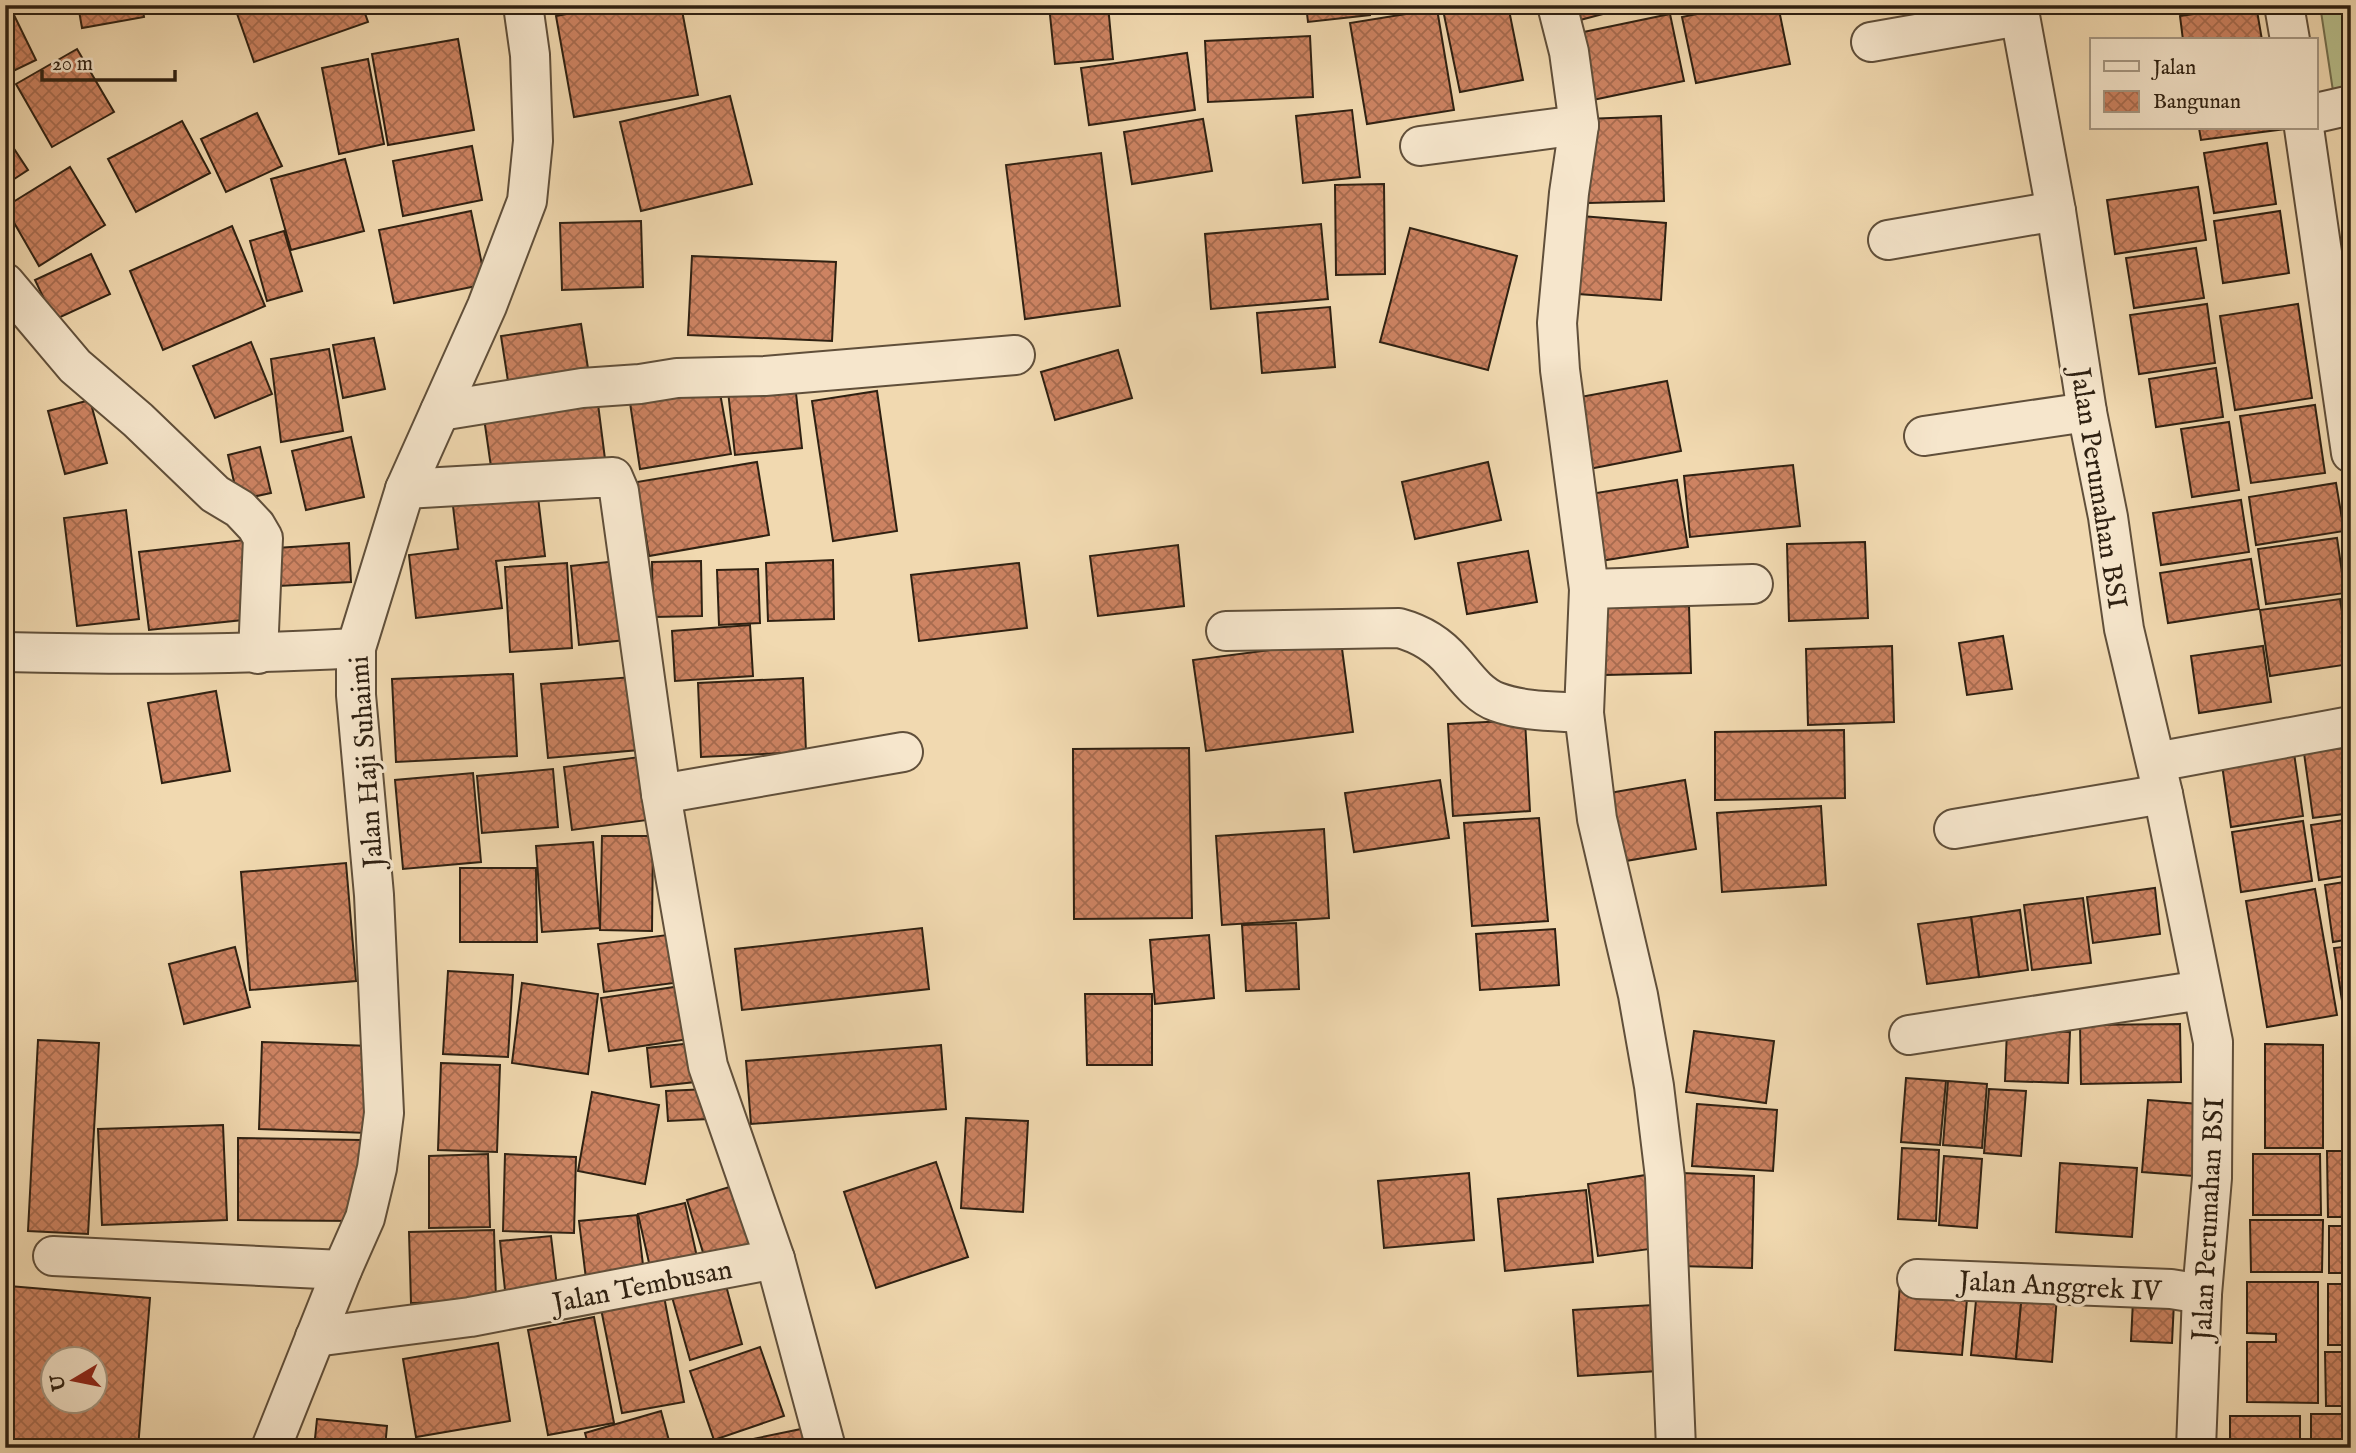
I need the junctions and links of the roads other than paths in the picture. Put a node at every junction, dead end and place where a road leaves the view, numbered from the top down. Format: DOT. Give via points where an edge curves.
graph roads {
  1 [pos="523,5"];
  2 [pos="1557,5"];
  3 [pos="2284,5"];
  4 [pos="2018,11"];
  5 [pos="2290,38"];
  6 [pos="1871,42"];
  7 [pos="2351,105"];
  8 [pos="2318,113"];
  9 [pos="1578,125"];
  10 [pos="2304,130"];
  11 [pos="1420,146"];
  12 [pos="2056,211"];
  13 [pos="1888,240"];
  14 [pos="5,283"];
  15 [pos="1015,355"];
  16 [pos="440,411"];
  17 [pos="2087,412"];
  18 [pos="1924,436"];
  19 [pos="2351,453"];
  20 [pos="405,489"];
  21 [pos="1753,584"];
  22 [pos="1589,589"];
  23 [pos="1226,631"];
  24 [pos="356,648"];
  25 [pos="5,652"];
  26 [pos="258,654"];
  27 [pos="1584,713"];
  28 [pos="2351,726"];
  29 [pos="903,752"];
  30 [pos="2160,778"];
  31 [pos="661,794"];
  32 [pos="1954,829"];
  33 [pos="2202,990"];
  34 [pos="1909,1035"];
  35 [pos="53,1256"];
  36 [pos="775,1259"];
  37 [pos="342,1270"];
  38 [pos="1917,1279"];
  39 [pos="2202,1294"];
  40 [pos="315,1338"];
  41 [pos="271,1448"];
  42 [pos="826,1448"];
  43 [pos="1676,1448"];
  44 [pos="2196,1448"];
  1 -- 16 [label="street, Jalan Haji Suhaimi" via="533,141 527,201"];
  2 -- 9 [label="street" via="1569,52"];
  3 -- 5 [label="street"];
  4 -- 6 [label="street, Jalan Perumahan BSI"];
  4 -- 12 [label="street, Jalan Perumahan BSI"];
  7 -- 8 [label="street"];
  9 -- 11 [label="street"];
  9 -- 22 [label="street" via="1557,323"];
  10 -- 19 [label="street"];
  12 -- 13 [label="street"];
  12 -- 17 [label="street, Jalan Perumahan BSI"];
  14 -- 26 [label="street" via="75,366 256,526 263,538"];
  15 -- 16 [label="street" via="765,376 677,378"];
  16 -- 20 [label="street, Jalan Haji Suhaimi"];
  17 -- 18 [label="street"];
  17 -- 30 [label="street, Jalan Perumahan BSI" via="2124,629"];
  20 -- 24 [label="street, Jalan Haji Suhaimi"];
  20 -- 31 [label="street" via="613,477 619,491"];
  21 -- 22 [label="street"];
  22 -- 27 [label="street"];
  23 -- 27 [label="street" via="1399,628 1436,645 1478,690 1496,702"];
  24 -- 26 [label="street"];
  24 -- 37 [label="street, Jalan Haji Suhaimi" via="384,1113 373,1190"];
  25 -- 26 [label="street"];
  27 -- 43 [label="street" via="1597,820 1654,1086 1665,1177"];
  28 -- 30 [label="street"];
  29 -- 31 [label="street"];
  30 -- 32 [label="street"];
  30 -- 33 [label="street, Jalan Perumahan BSI"];
  31 -- 36 [label="street" via="708,1066"];
  33 -- 34 [label="street"];
  33 -- 39 [label="street, Jalan Perumahan BSI" via="2213,1042 2214,1102"];
  35 -- 37 [label="street"];
  36 -- 40 [label="street, Jalan Tembusan" via="471,1317"];
  36 -- 42 [label="street"];
  37 -- 40 [label="street, Jalan Haji Suhaimi"];
  38 -- 39 [label="street, Jalan Anggrek IV"];
  39 -- 44 [label="street, Jalan Perumahan BSI"];
  40 -- 41 [label="street, Jalan Haji Suhaimi"];
}
